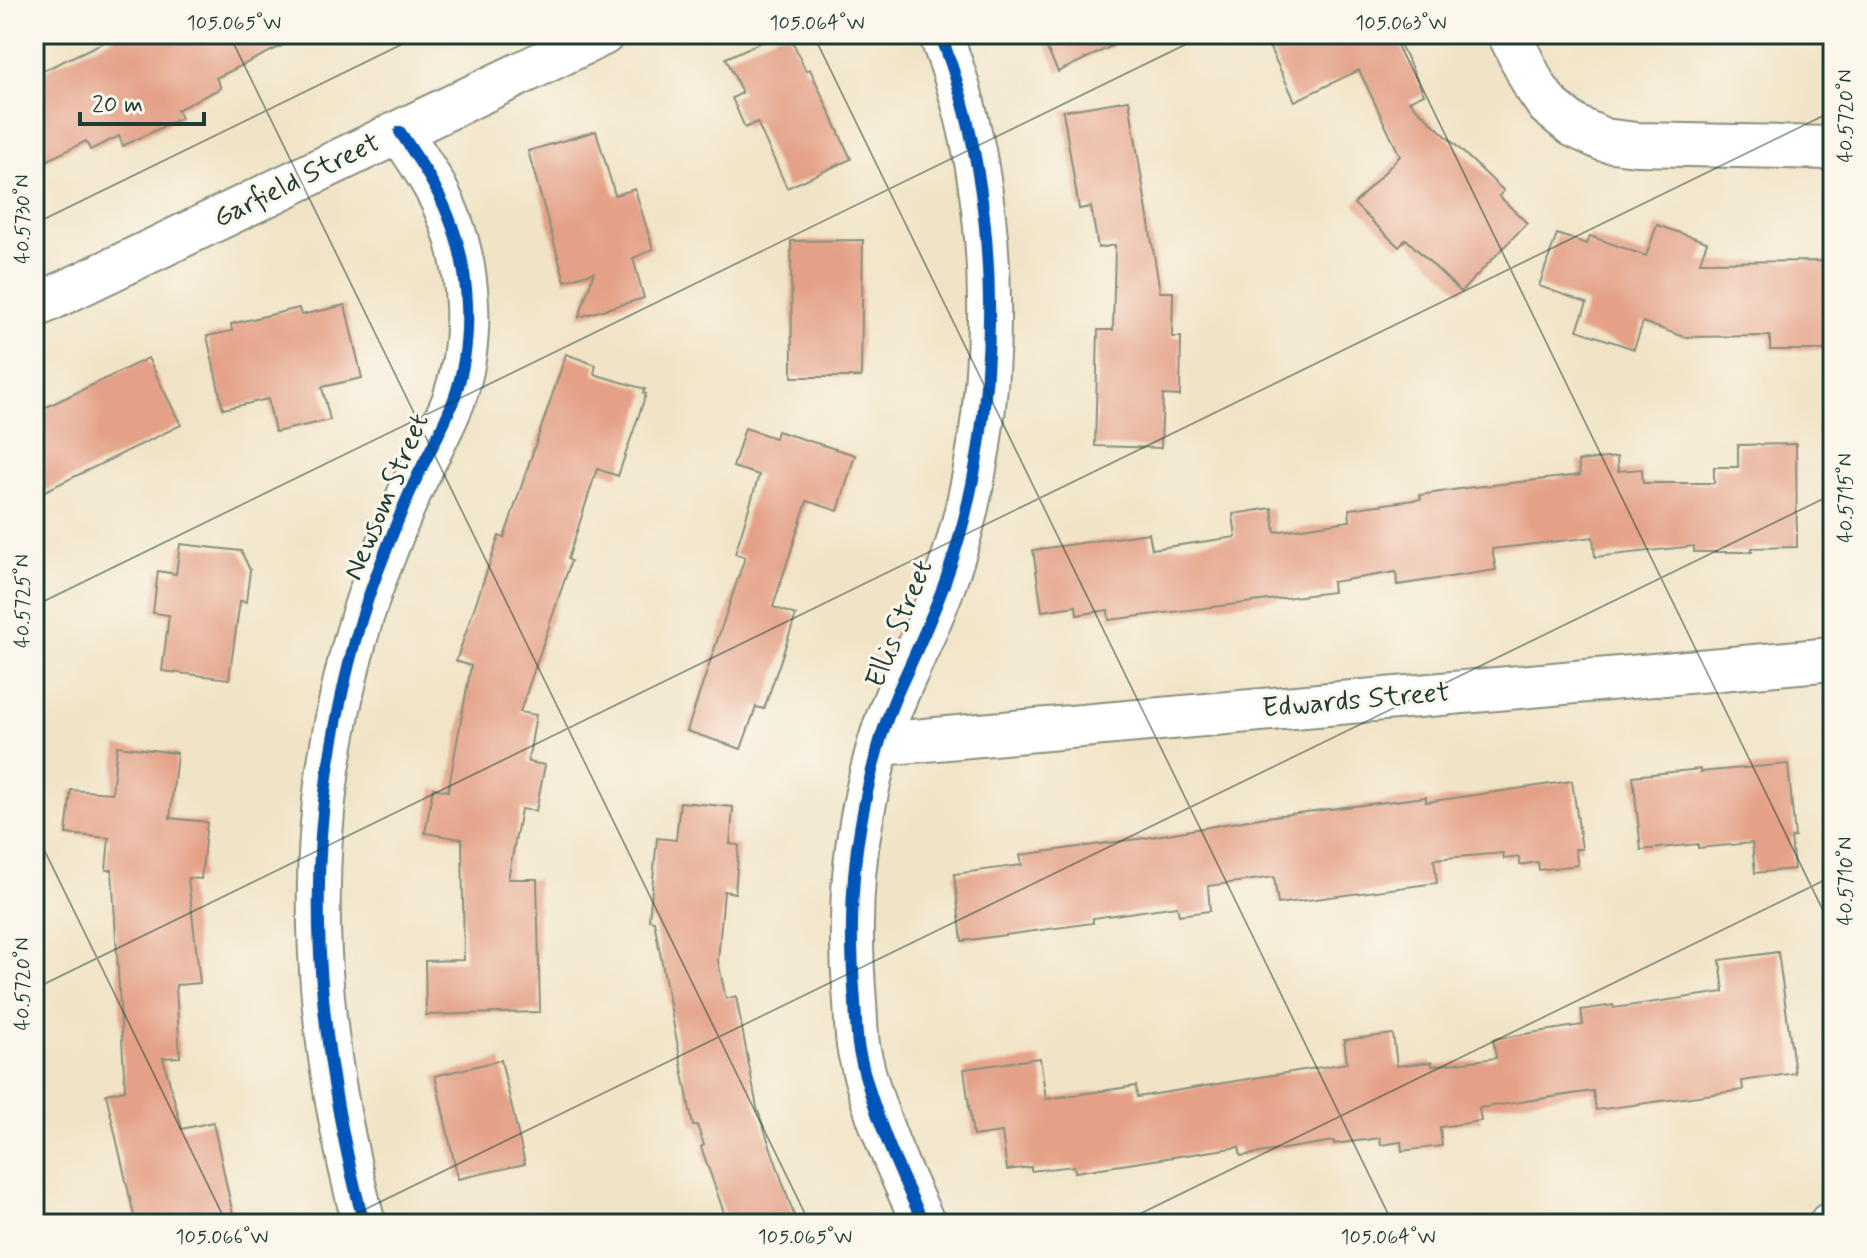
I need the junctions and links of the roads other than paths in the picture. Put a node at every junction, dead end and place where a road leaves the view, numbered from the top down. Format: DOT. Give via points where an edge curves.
graph roads {
  1 [pos="603,34"];
  2 [pos="940,34"];
  3 [pos="1509,34"];
  4 [pos="400,132"];
  5 [pos="1833,148"];
  6 [pos="34,307"];
  7 [pos="1833,659"];
  8 [pos="880,744"];
  9 [pos="364,1224"];
  10 [pos="924,1224"];
  1 -- 4 [label="street, Garfield Street"];
  2 -- 8 [label="street, Ellis Street" via="966,117 984,214 990,299 986,399 970,497 946,579"];
  3 -- 5 [label="street" via="1548,105 1574,126 1604,140"];
  4 -- 6 [label="street, Garfield Street"];
  4 -- 9 [label="street, Newsom Street" via="449,216 467,301 455,397 375,578 350,663 329,769 320,859 323,1008 336,1109"];
  7 -- 8 [label="street, Edwards Street"];
  8 -- 10 [label="street, Ellis Street" via="860,823 853,882 851,952 859,1050 892,1155"];
}
